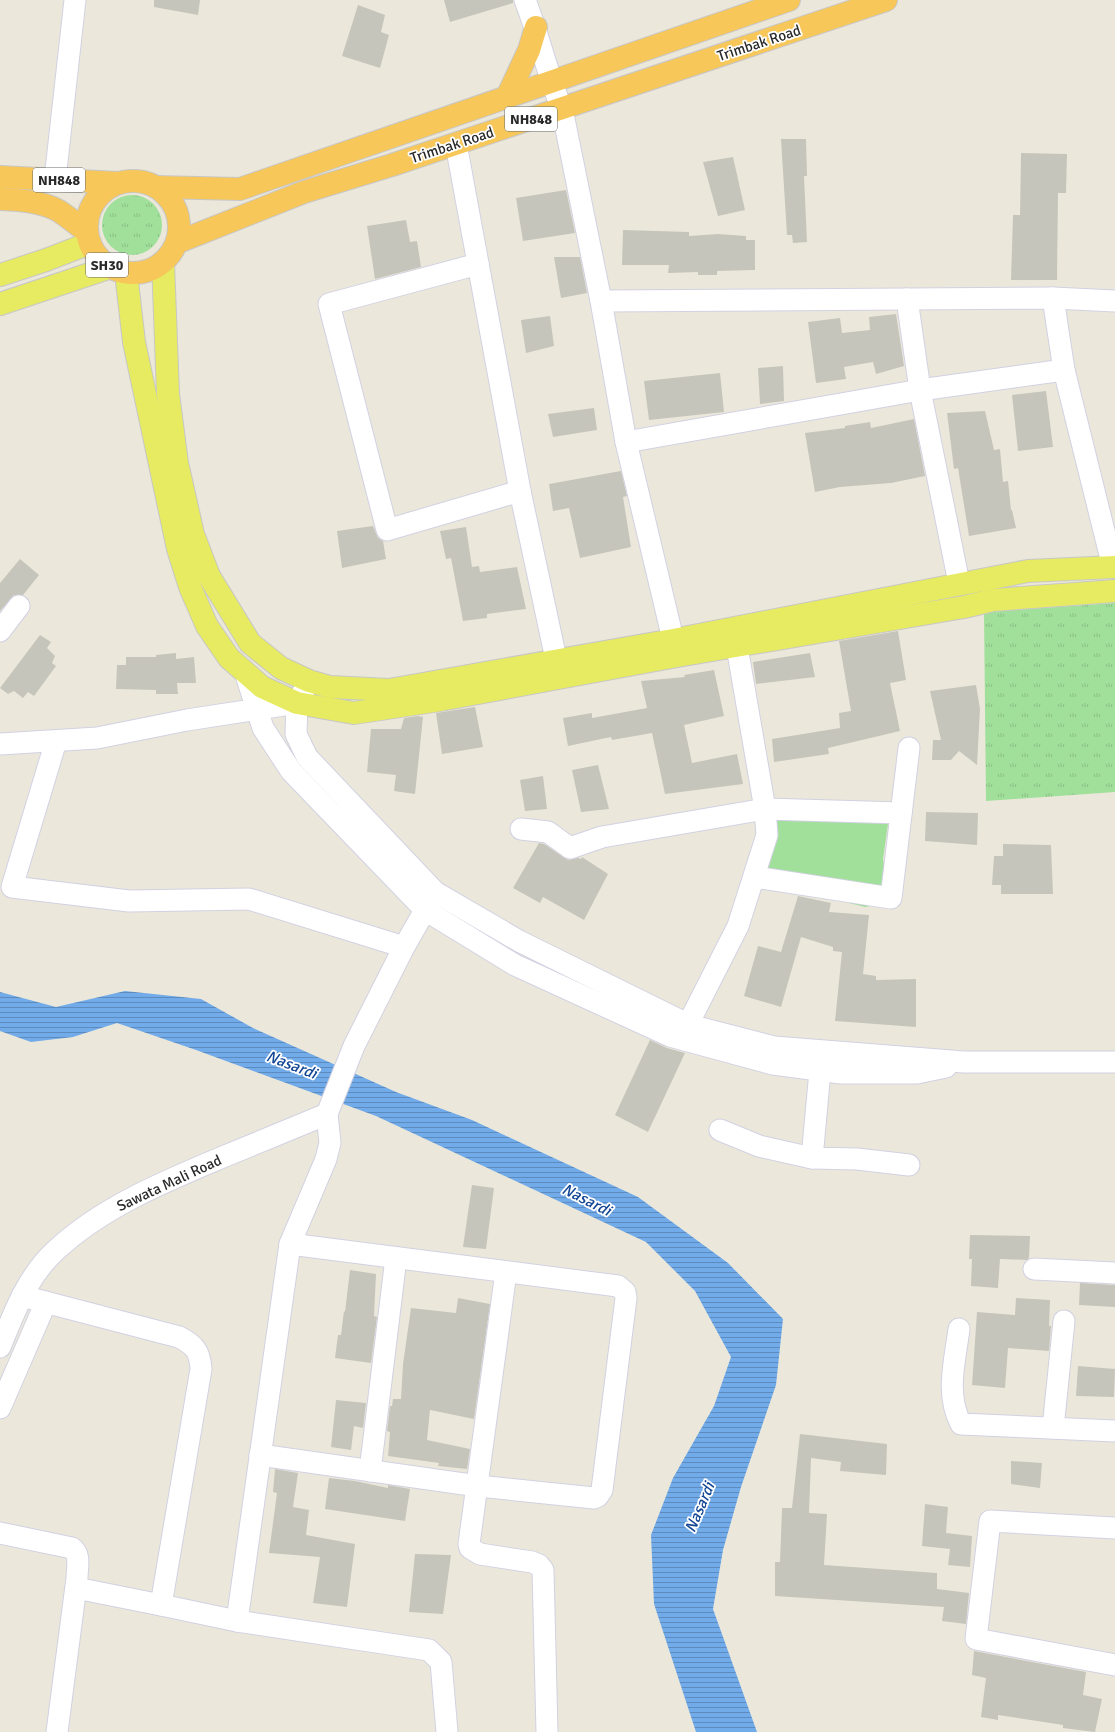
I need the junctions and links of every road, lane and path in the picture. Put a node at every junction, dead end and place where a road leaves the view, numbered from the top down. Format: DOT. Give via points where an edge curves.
graph roads {
  1 [pos="75,0"];
  2 [pos="525,0"];
  3 [pos="789,0"];
  4 [pos="886,0"];
  5 [pos="536,26"];
  6 [pos="551,82"];
  7 [pos="507,97"];
  8 [pos="562,108"];
  9 [pos="456,144"];
  10 [pos="0,177"];
  11 [pos="55,179"];
  12 [pos="119,183"];
  13 [pos="157,187"];
  14 [pos="0,199"];
  15 [pos="88,237"];
  16 [pos="178,242"];
  17 [pos="163,262"];
  18 [pos="478,264"];
  19 [pos="118,270"];
  20 [pos="0,275"];
  21 [pos="1053,298"];
  22 [pos="907,299"];
  23 [pos="601,301"];
  24 [pos="1115,301"];
  25 [pos="0,304"];
  26 [pos="1064,370"];
  27 [pos="920,390"];
  28 [pos="626,442"];
  29 [pos="520,491"];
  30 [pos="1114,567"];
  31 [pos="959,583"];
  32 [pos="1115,591"];
  33 [pos="19,606"];
  34 [pos="0,631"];
  35 [pos="737,647"];
  36 [pos="675,648"];
  37 [pos="556,659"];
  38 [pos="245,672"];
  39 [pos="309,681"];
  40 [pos="296,703"];
  41 [pos="256,710"];
  42 [pos="56,741"];
  43 [pos="0,744"];
  44 [pos="909,748"];
  45 [pos="765,809"];
  46 [pos="901,813"];
  47 [pos="522,829"];
  48 [pos="754,877"];
  49 [pos="6,887"];
  50 [pos="430,901"];
  51 [pos="404,947"];
  52 [pos="684,1032"];
  53 [pos="964,1062"];
  54 [pos="1115,1062"];
  55 [pos="820,1071"];
  56 [pos="327,1114"];
  57 [pos="720,1130"];
  58 [pos="812,1158"];
  59 [pos="909,1165"];
  60 [pos="290,1244"];
  61 [pos="396,1258"];
  62 [pos="1034,1269"];
  63 [pos="506,1272"];
  64 [pos="1115,1273"];
  65 [pos="22,1296"];
  66 [pos="46,1302"];
  67 [pos="1064,1321"];
  68 [pos="959,1329"];
  69 [pos="0,1347"];
  70 [pos="0,1408"];
  71 [pos="1053,1428"];
  72 [pos="1115,1431"];
  73 [pos="260,1455"];
  74 [pos="370,1471"];
  75 [pos="478,1486"];
  76 [pos="1115,1528"];
  77 [pos="0,1533"];
  78 [pos="76,1588"];
  79 [pos="161,1605"];
  80 [pos="237,1621"];
  81 [pos="1115,1665"];
  82 [pos="57,1732"];
  83 [pos="446,1732"];
  84 [pos="547,1732"];
  1 -- 11 [label="street"];
  2 -- 5 [label="street"];
  3 -- 6 [label="highway, Trimbak Road / NH848"];
  4 -- 8 [label="highway, Trimbak Road / NH848"];
  5 -- 6 [label="street"];
  5 -- 7 [label="highway" via="529,50"];
  6 -- 7 [label="highway, Trimbak Road / NH848"];
  6 -- 8 [label="street"];
  7 -- 13 [label="highway, Trimbak Road / NH848" via="240,189"];
  8 -- 9 [label="highway, Trimbak Road / NH848"];
  8 -- 23 [label="street"];
  9 -- 16 [label="highway, Trimbak Road / NH848" via="304,192"];
  9 -- 18 [label="street"];
  10 -- 11 [label="highway, Trimbak Road / NH848"];
  11 -- 12 [label="highway, Trimbak Road / NH848"];
  12 -- 13 [label="highway, Trimbak Road / SH30" via="131,180"];
  12 -- 15 [label="highway, Trimbak Road / SH30" via="96,198 89,212"];
  13 -- 16 [label="highway, Trimbak Road / SH30" via="172,202 178,215"];
  14 -- 15 [label="highway, NH848" via="48,206 59,211"];
  15 -- 19 [label="highway, SH30" via="93,251 103,262"];
  15 -- 20 [label="main road" via="46,260"];
  16 -- 17 [label="highway, SH30"];
  17 -- 19 [label="highway, SH30" via="149,270 135,273"];
  17 -- 39 [label="main road" via="168,394 177,463 193,534 209,576 250,643 281,668"];
  18 -- 29 [label="street"];
  18 -- 29 [label="street" via="329,304 387,530"];
  19 -- 25 [label="main road"];
  19 -- 38 [label="main road" via="178,549 190,587 207,626 229,658"];
  21 -- 22 [label="street"];
  21 -- 24 [label="street"];
  21 -- 26 [label="street"];
  22 -- 23 [label="street"];
  22 -- 27 [label="street"];
  23 -- 28 [label="street"];
  26 -- 27 [label="street"];
  26 -- 30 [label="street"];
  27 -- 28 [label="street"];
  27 -- 31 [label="street"];
  28 -- 36 [label="street"];
  29 -- 37 [label="street"];
  30 -- 31 [label="main road" via="1028,571"];
  31 -- 36 [label="main road"];
  32 -- 35 [label="main road" via="993,600"];
  33 -- 34 [label="street"];
  35 -- 36 [label="main road"];
  35 -- 45 [label="street"];
  36 -- 37 [label="main road"];
  36 -- 40 [label="main road" via="440,700 354,713"];
  37 -- 39 [label="main road" via="389,690 330,687"];
  38 -- 40 [label="main road" via="262,687"];
  38 -- 41 [label="street"];
  39 -- 40 [label="street"];
  40 -- 41 [label="street"];
  40 -- 50 [label="street" via="296,734 306,757"];
  41 -- 42 [label="street" via="187,720 97,738"];
  41 -- 50 [label="street" via="263,728 291,771"];
  42 -- 43 [label="street"];
  42 -- 49 [label="street"];
  44 -- 46 [label="street"];
  45 -- 46 [label="street"];
  45 -- 47 [label="street" via="602,837 570,848 548,832"];
  45 -- 48 [label="street" via="767,835"];
  46 -- 48 [label="street" via="892,898"];
  48 -- 52 [label="street" via="738,926"];
  49 -- 51 [label="street" via="129,901 249,899"];
  50 -- 51 [label="street"];
  50 -- 52 [label="street" via="519,940"];
  51 -- 56 [label="street" via="354,1046"];
  52 -- 53 [label="street" via="774,1047"];
  52 -- 55 [label="street" via="773,1064"];
  53 -- 54 [label="street"];
  53 -- 55 [label="street" via="917,1073"];
  55 -- 58 [label="street"];
  56 -- 60 [label="street" via="330,1138 326,1159"];
  56 -- 65 [label="street, Sawata Mali Road" via="137,1194 91,1222 54,1251"];
  57 -- 58 [label="street" via="759,1146"];
  58 -- 59 [label="street"];
  60 -- 61 [label="street"];
  60 -- 73 [label="street"];
  61 -- 63 [label="street"];
  61 -- 74 [label="street"];
  62 -- 64 [label="street"];
  63 -- 75 [label="street"];
  63 -- 75 [label="street" via="618,1286 625,1292 602,1490 594,1498"];
  65 -- 66 [label="street"];
  65 -- 69 [label="street, Sawata Mali Road"];
  66 -- 70 [label="street"];
  66 -- 79 [label="street" via="179,1337 197,1349 201,1369"];
  67 -- 71 [label="street"];
  68 -- 71 [label="street" via="951,1394 960,1424"];
  71 -- 72 [label="street"];
  73 -- 74 [label="street"];
  73 -- 80 [label="street"];
  74 -- 75 [label="street"];
  75 -- 84 [label="street" via="470,1548 480,1554 532,1562 539,1565 542,1570"];
  76 -- 81 [label="street" via="990,1521 976,1639"];
  77 -- 78 [label="street" via="76,1550"];
  78 -- 79 [label="street"];
  78 -- 82 [label="street"];
  79 -- 80 [label="street"];
  80 -- 83 [label="street" via="429,1650 441,1662"];
}
